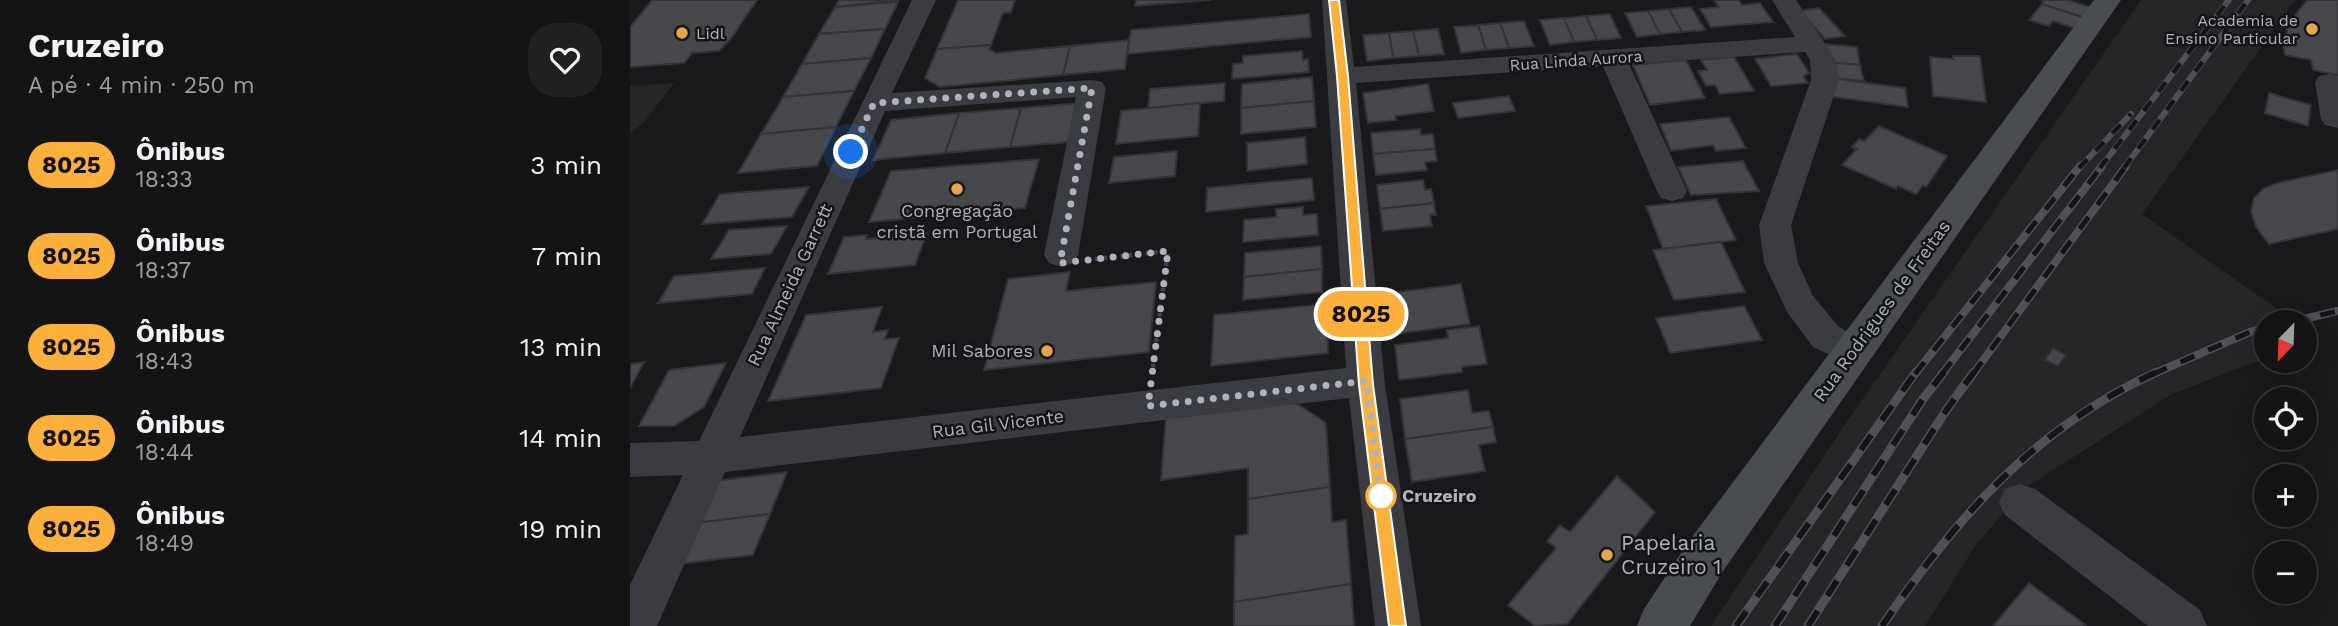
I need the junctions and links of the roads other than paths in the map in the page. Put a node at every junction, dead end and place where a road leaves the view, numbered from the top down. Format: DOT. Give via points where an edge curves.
graph roads {
  1 [pos="924,0"];
  2 [pos="1334,0"];
  3 [pos="1784,0"];
  4 [pos="2108,0"];
  5 [pos="1810,44"];
  6 [pos="1612,57"];
  7 [pos="1342,76"];
  8 [pos="2338,84"];
  9 [pos="874,103"];
  10 [pos="2338,119"];
  11 [pos="1672,191"];
  12 [pos="1061,255"];
  13 [pos="1854,352"];
  14 [pos="1366,381"];
  15 [pos="712,457"];
  16 [pos="630,460"];
  17 [pos="2020,502"];
  18 [pos="634,626"];
  19 [pos="1398,626"];
  20 [pos="1662,626"];
  21 [pos="2184,626"];
  1 -- 9 [label="street, Rua Almeida Garrett"];
  2 -- 7 [label="street"];
  3 -- 5 [label="street"];
  4 -- 13 [label="main road, Rua Rodrigues de Freitas"];
  5 -- 6 [label="street, Rua Linda Aurora"];
  5 -- 13 [label="street" via="1823,60 1825,80 1775,225 1781,263 1799,303 1826,337"];
  6 -- 7 [label="street, Rua Linda Aurora"];
  6 -- 11 [label="street"];
  7 -- 14 [label="street"];
  8 -- 10 [label="street" via="2329,82"];
  9 -- 12 [label="street" via="1092,88"];
  9 -- 15 [label="street, Rua Almeida Garrett"];
  13 -- 20 [label="main road, Rua Rodrigues de Freitas" via="1706,556"];
  14 -- 15 [label="street, Rua Gil Vicente"];
  14 -- 19 [label="street"];
  15 -- 16 [label="street, Rua Gil Vicente"];
  15 -- 18 [label="street, Rua Almeida Garrett"];
  17 -- 21 [label="street"];
}
